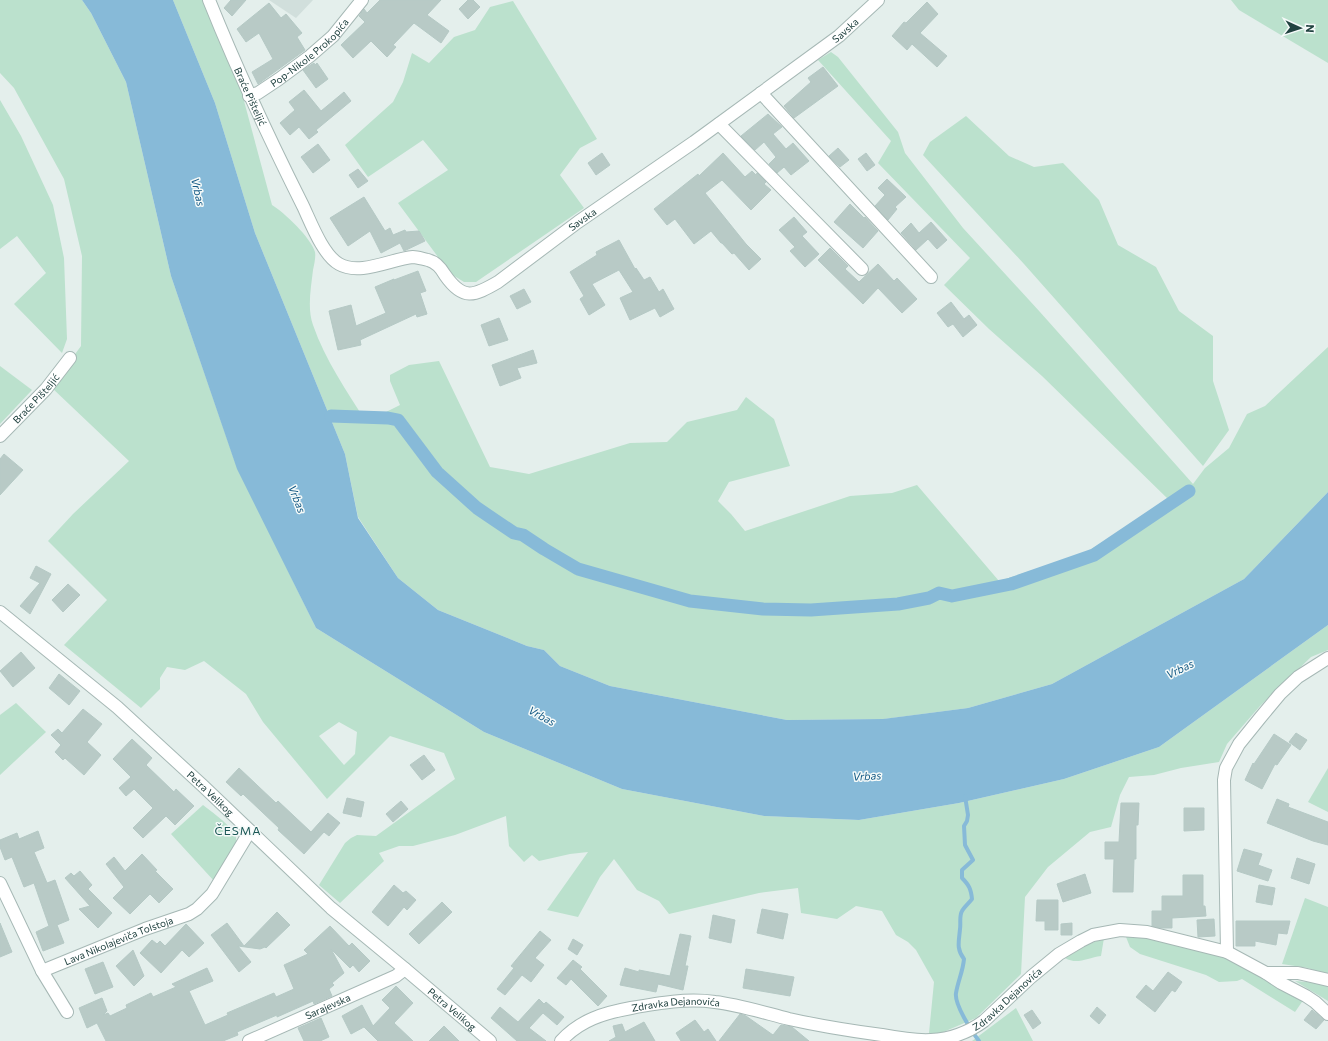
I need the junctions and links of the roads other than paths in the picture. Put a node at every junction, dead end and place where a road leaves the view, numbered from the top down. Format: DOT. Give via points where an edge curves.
graph roads {
  1 [pos="208,0"];
  2 [pos="362,0"];
  3 [pos="878,0"];
  4 [pos="761,93"];
  5 [pos="249,96"];
  6 [pos="719,124"];
  7 [pos="296,192"];
  8 [pos="862,269"];
  9 [pos="932,277"];
  10 [pos="70,358"];
  11 [pos="0,436"];
  12 [pos="0,612"];
  13 [pos="1328,658"];
  14 [pos="250,831"];
  15 [pos="0,883"];
  16 [pos="1227,952"];
  17 [pos="405,969"];
  18 [pos="42,971"];
  19 [pos="1266,972"];
  20 [pos="1328,980"];
  21 [pos="67,1012"];
  22 [pos="1328,1014"];
  23 [pos="249,1041"];
  24 [pos="490,1041"];
  25 [pos="561,1041"];
  1 -- 5 [label="street, Braće Pišteljić"];
  2 -- 5 [label="street, Pop-Nikole Prokopića" via="328,41 279,79"];
  3 -- 4 [label="street, Savska" via="839,36"];
  4 -- 6 [label="street, Savska"];
  4 -- 9 [label="street"];
  5 -- 7 [label="street, Braće Pišteljić"];
  6 -- 7 [label="street, Savska" via="578,222 498,282 473,294 461,292 453,286 442,270 430,260 413,257 362,268 350,268 339,264 329,256"];
  6 -- 8 [label="street"];
  10 -- 11 [label="street, Braće Pišteljić" via="46,389"];
  12 -- 14 [label="street, Petra Velikog" via="117,707"];
  13 -- 16 [label="street" via="1298,677 1280,694 1239,744 1226,768 1224,797"];
  14 -- 17 [label="street, Petra Velikog" via="331,908"];
  14 -- 18 [label="street, Lava Nikolajeviča Tolstoja" via="212,894 197,910"];
  15 -- 18 [label="street"];
  16 -- 19 [label="street, Zdravka Dejanovića"];
  16 -- 25 [label="street, Zdravka Dejanovića" via="1147,932 1120,930 1093,936 1080,941 1044,965 984,1021 970,1029 930,1040 835,1028 717,1002 688,1000 637,1007 596,1017 573,1029"];
  17 -- 23 [label="street, Sarajevska" via="396,976"];
  17 -- 24 [label="street, Petra Velikog"];
  18 -- 21 [label="street"];
  19 -- 20 [label="street, Zdravka Dejanovića" via="1298,973"];
  19 -- 22 [label="street" via="1315,1002"];
}
